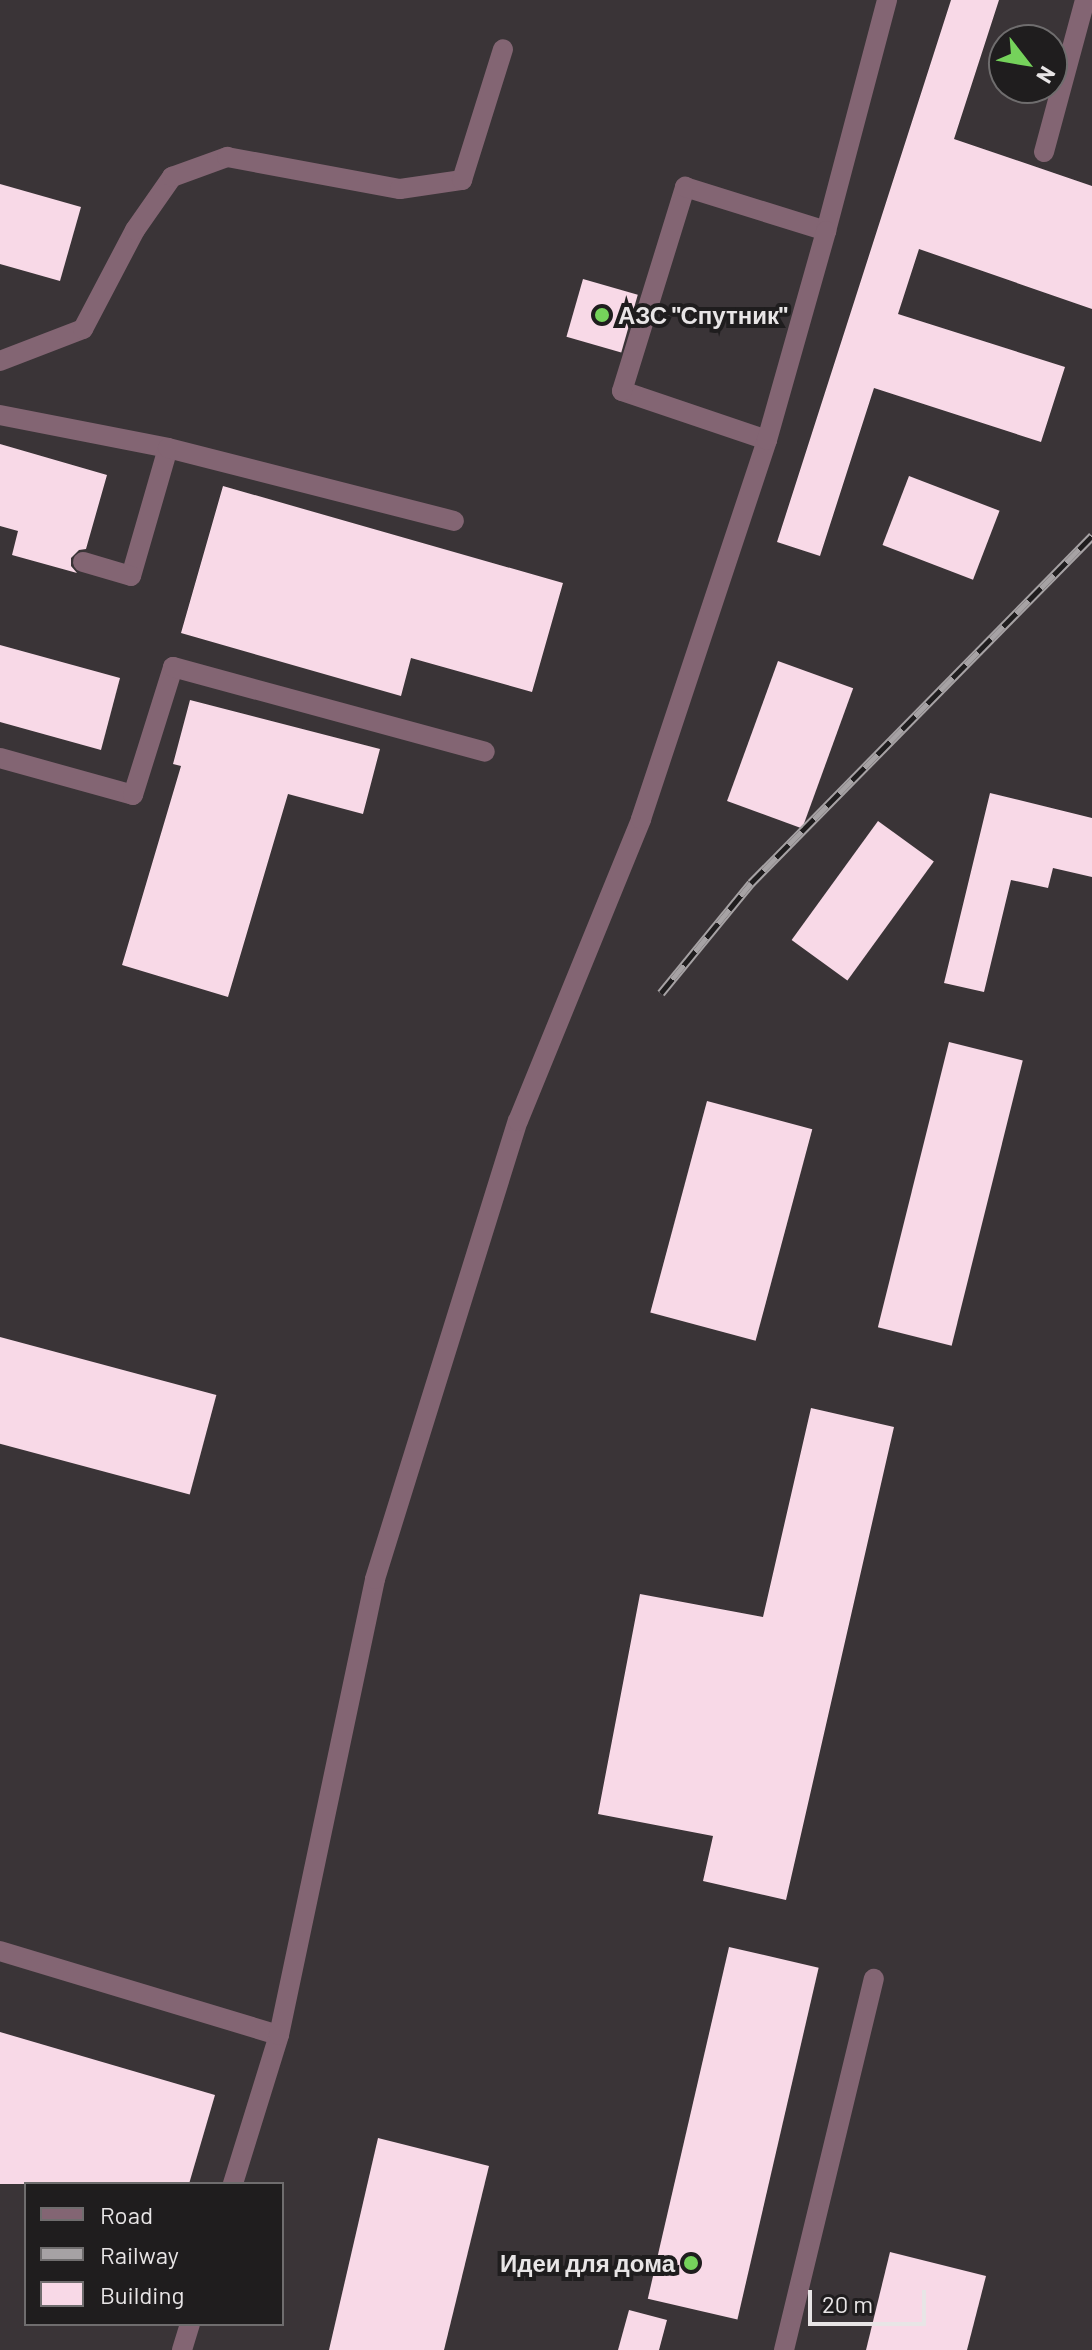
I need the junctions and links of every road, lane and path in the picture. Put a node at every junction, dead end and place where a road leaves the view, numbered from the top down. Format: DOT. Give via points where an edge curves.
graph roads {
  1 [pos="887,0"];
  2 [pos="1085,0"];
  3 [pos="503,49"];
  4 [pos="1044,152"];
  5 [pos="826,231"];
  6 [pos="0,361"];
  7 [pos="0,415"];
  8 [pos="767,440"];
  9 [pos="168,448"];
  10 [pos="454,521"];
  11 [pos="83,562"];
  12 [pos="485,752"];
  13 [pos="0,758"];
  14 [pos="0,1951"];
  15 [pos="874,1979"];
  16 [pos="279,2035"];
  17 [pos="234,2182"];
  18 [pos="189,2326"];
  19 [pos="182,2350"];
  20 [pos="784,2350"];
  1 -- 5 [label="street"];
  2 -- 4 [label="street"];
  3 -- 6 [label="street" via="462,180 400,189 227,157 172,177 135,230 83,329"];
  5 -- 8 [label="street"];
  5 -- 8 [label="street" via="685,187 622,391"];
  7 -- 9 [label="street"];
  8 -- 16 [label="street" via="641,819 518,1121 375,1579"];
  9 -- 10 [label="street"];
  9 -- 11 [label="street" via="131,576"];
  12 -- 13 [label="street" via="173,667 133,795"];
  14 -- 16 [label="street"];
  15 -- 20 [label="street"];
  16 -- 17 [label="street"];
  18 -- 19 [label="street"];
}
